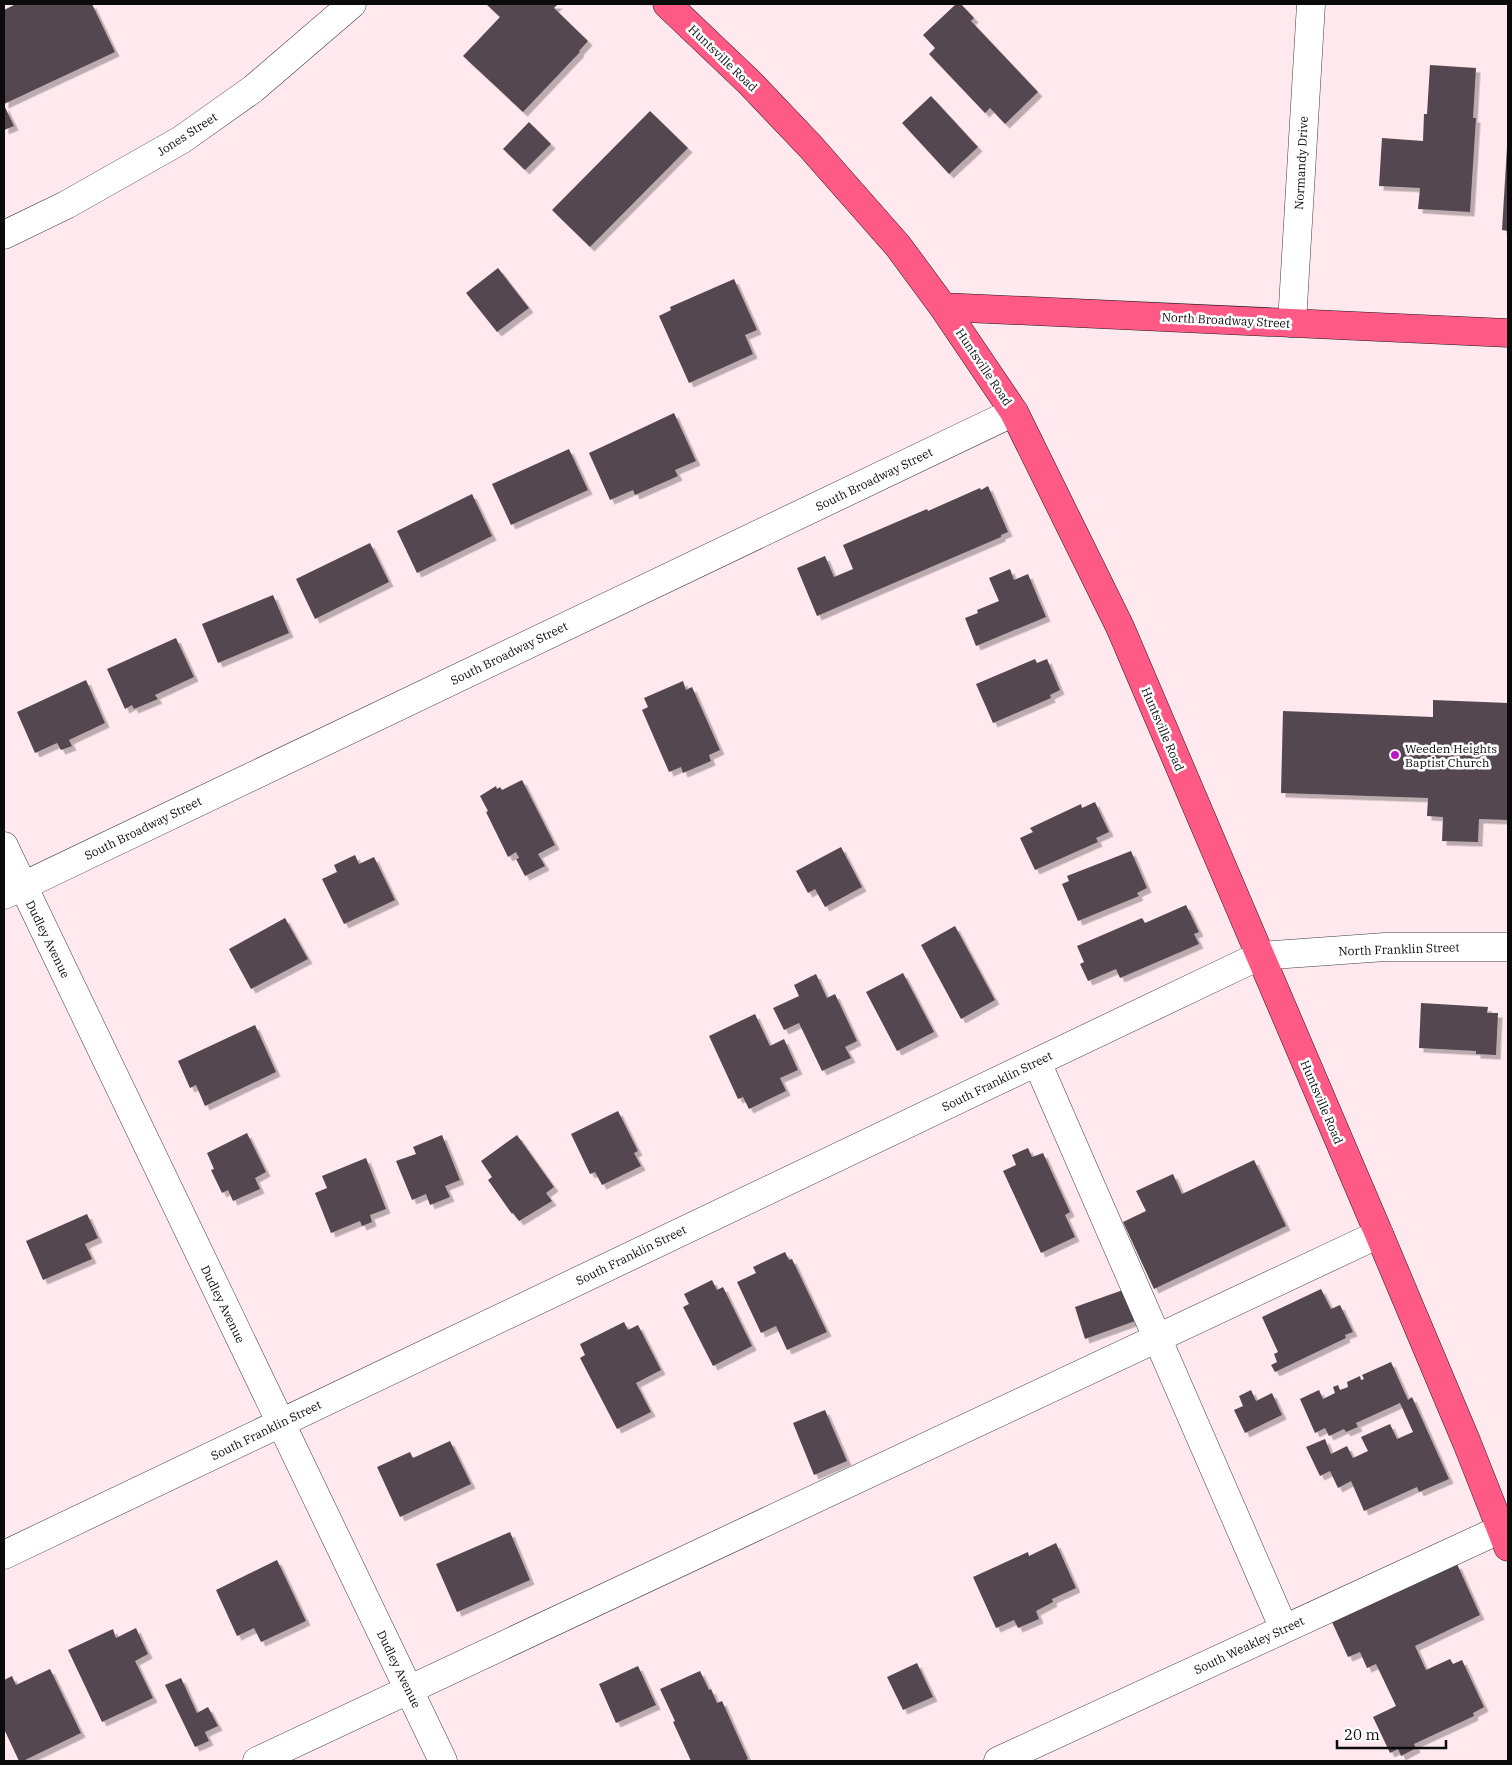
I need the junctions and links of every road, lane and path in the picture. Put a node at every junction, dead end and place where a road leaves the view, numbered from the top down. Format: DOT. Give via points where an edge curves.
graph roads {
  1 [pos="352,4"];
  2 [pos="667,4"];
  3 [pos="1311,4"];
  4 [pos="4,235"];
  5 [pos="943,307"];
  6 [pos="1292,323"];
  7 [pos="1508,333"];
  8 [pos="1014,412"];
  9 [pos="4,846"];
  10 [pos="13,890"];
  11 [pos="1508,947"];
  12 [pos="1259,956"];
  13 [pos="1037,1062"];
  14 [pos="1379,1234"];
  15 [pos="1158,1338"];
  16 [pos="280,1423"];
  17 [pos="1506,1535"];
  18 [pos="4,1555"];
  19 [pos="1284,1629"];
  20 [pos="409,1690"];
  21 [pos="257,1761"];
  22 [pos="444,1761"];
  23 [pos="998,1761"];
  1 -- 4 [label="street, Jones Street" via="253,89 181,140 66,205"];
  2 -- 5 [label="main road, Huntsville Road" via="810,146 898,246"];
  3 -- 6 [label="street, Normandy Drive"];
  5 -- 6 [label="main road, North Broadway Street"];
  5 -- 8 [label="main road, Huntsville Road"];
  6 -- 7 [label="main road, North Broadway Street"];
  8 -- 10 [label="street, South Broadway Street"];
  8 -- 12 [label="main road, Huntsville Road" via="1120,627"];
  9 -- 10 [label="street, Dudley Avenue"];
  10 -- 16 [label="street, Dudley Avenue"];
  11 -- 12 [label="street, North Franklin Street" via="1385,946"];
  12 -- 13 [label="street, South Franklin Street"];
  12 -- 14 [label="main road, Huntsville Road"];
  13 -- 15 [label="street"];
  13 -- 16 [label="street, South Franklin Street"];
  14 -- 15 [label="street"];
  14 -- 17 [label="main road, Huntsville Road"];
  15 -- 19 [label="street"];
  15 -- 20 [label="street"];
  16 -- 18 [label="street, South Franklin Street"];
  16 -- 20 [label="street, Dudley Avenue"];
  17 -- 19 [label="street, South Weakley Street"];
  19 -- 23 [label="street, South Weakley Street"];
  20 -- 21 [label="street"];
  20 -- 22 [label="street, Dudley Avenue"];
}
